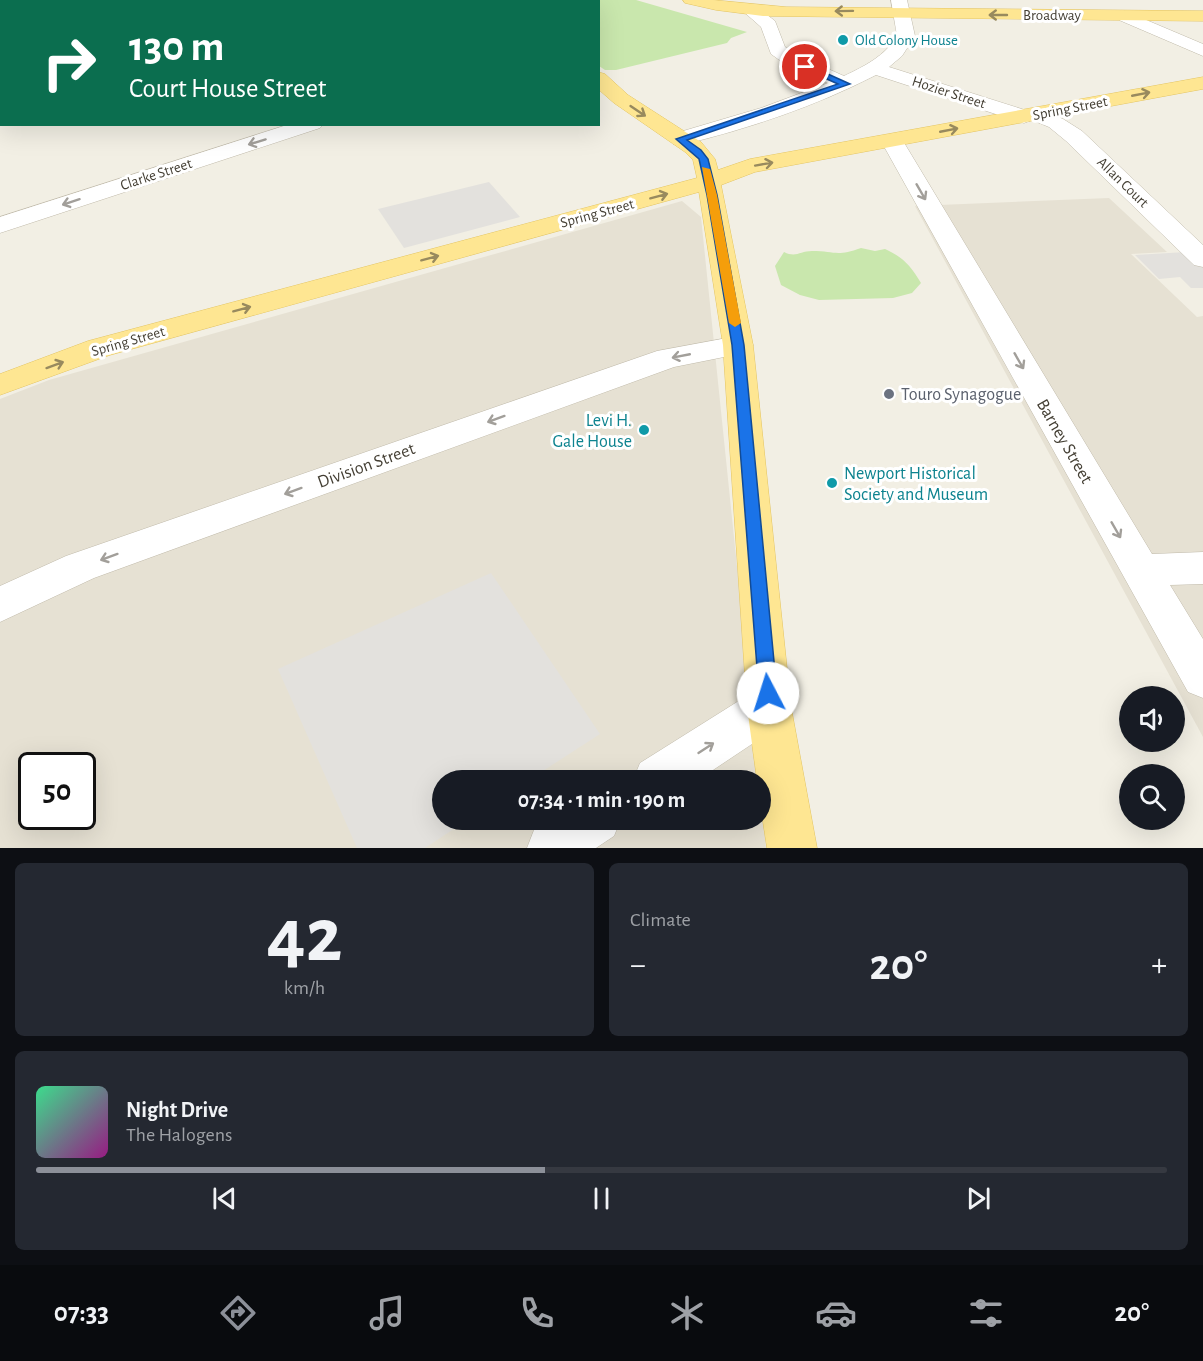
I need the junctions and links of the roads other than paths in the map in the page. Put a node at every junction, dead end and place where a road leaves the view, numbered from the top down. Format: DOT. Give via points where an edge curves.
graph roads {
  1 [pos="701,1"];
  2 [pos="900,6"];
  3 [pos="752,12"];
  4 [pos="1125,16"];
  5 [pos="1203,16"];
  6 [pos="1203,51"];
  7 [pos="874,68"];
  8 [pos="600,80"];
  9 [pos="1203,83"];
  10 [pos="846,84"];
  11 [pos="1030,115"];
  12 [pos="307,126"];
  13 [pos="681,139"];
  14 [pos="892,141"];
  15 [pos="708,182"];
  16 [pos="0,225"];
  17 [pos="1203,259"];
  18 [pos="738,345"];
  19 [pos="0,385"];
  20 [pos="1203,568"];
  21 [pos="1140,570"];
  22 [pos="0,606"];
  23 [pos="1203,678"];
  24 [pos="769,707"];
  25 [pos="672,770"];
  26 [pos="580,830"];
  27 [pos="552,848"];
  28 [pos="792,848"];
  1 -- 3 [label="main road, Broadway"];
  2 -- 3 [label="main road, Broadway, one-way"];
  4 -- 2 [label="main road, Broadway, one-way"];
  2 -- 7 [label="street" via="906,36 900,47"];
  3 -- 10 [label="street" via="769,25 777,50"];
  4 -- 5 [label="main road, Broadway"];
  4 -- 6 [label="street"];
  7 -- 10 [label="street"];
  7 -- 11 [label="street, Hozier Street"];
  8 -- 13 [label="main road, one-way" via="621,99"];
  11 -- 9 [label="main road, Spring Street, one-way"];
  10 -- 13 [label="street"];
  14 -- 11 [label="main road, Spring Street, one-way"];
  11 -- 17 [label="street, Allan Court" via="1056,123 1074,136"];
  12 -- 16 [label="street, Clarke Street, one-way"];
  13 -- 15 [label="main road" via="702,155"];
  15 -- 14 [label="main road, Spring Street, one-way" via="750,166"];
  14 -- 21 [label="street, Barney Street, one-way"];
  15 -- 18 [label="main road"];
  19 -- 15 [label="main road, Spring Street, one-way" via="99,348"];
  18 -- 22 [label="street, Division Street, one-way" via="657,362 80,567"];
  18 -- 24 [label="main road"];
  20 -- 21 [label="street"];
  21 -- 23 [label="street, Barney Street"];
  25 -- 24 [label="street, one-way"];
  24 -- 28 [label="main road"];
  26 -- 27 [label="street"];
}
